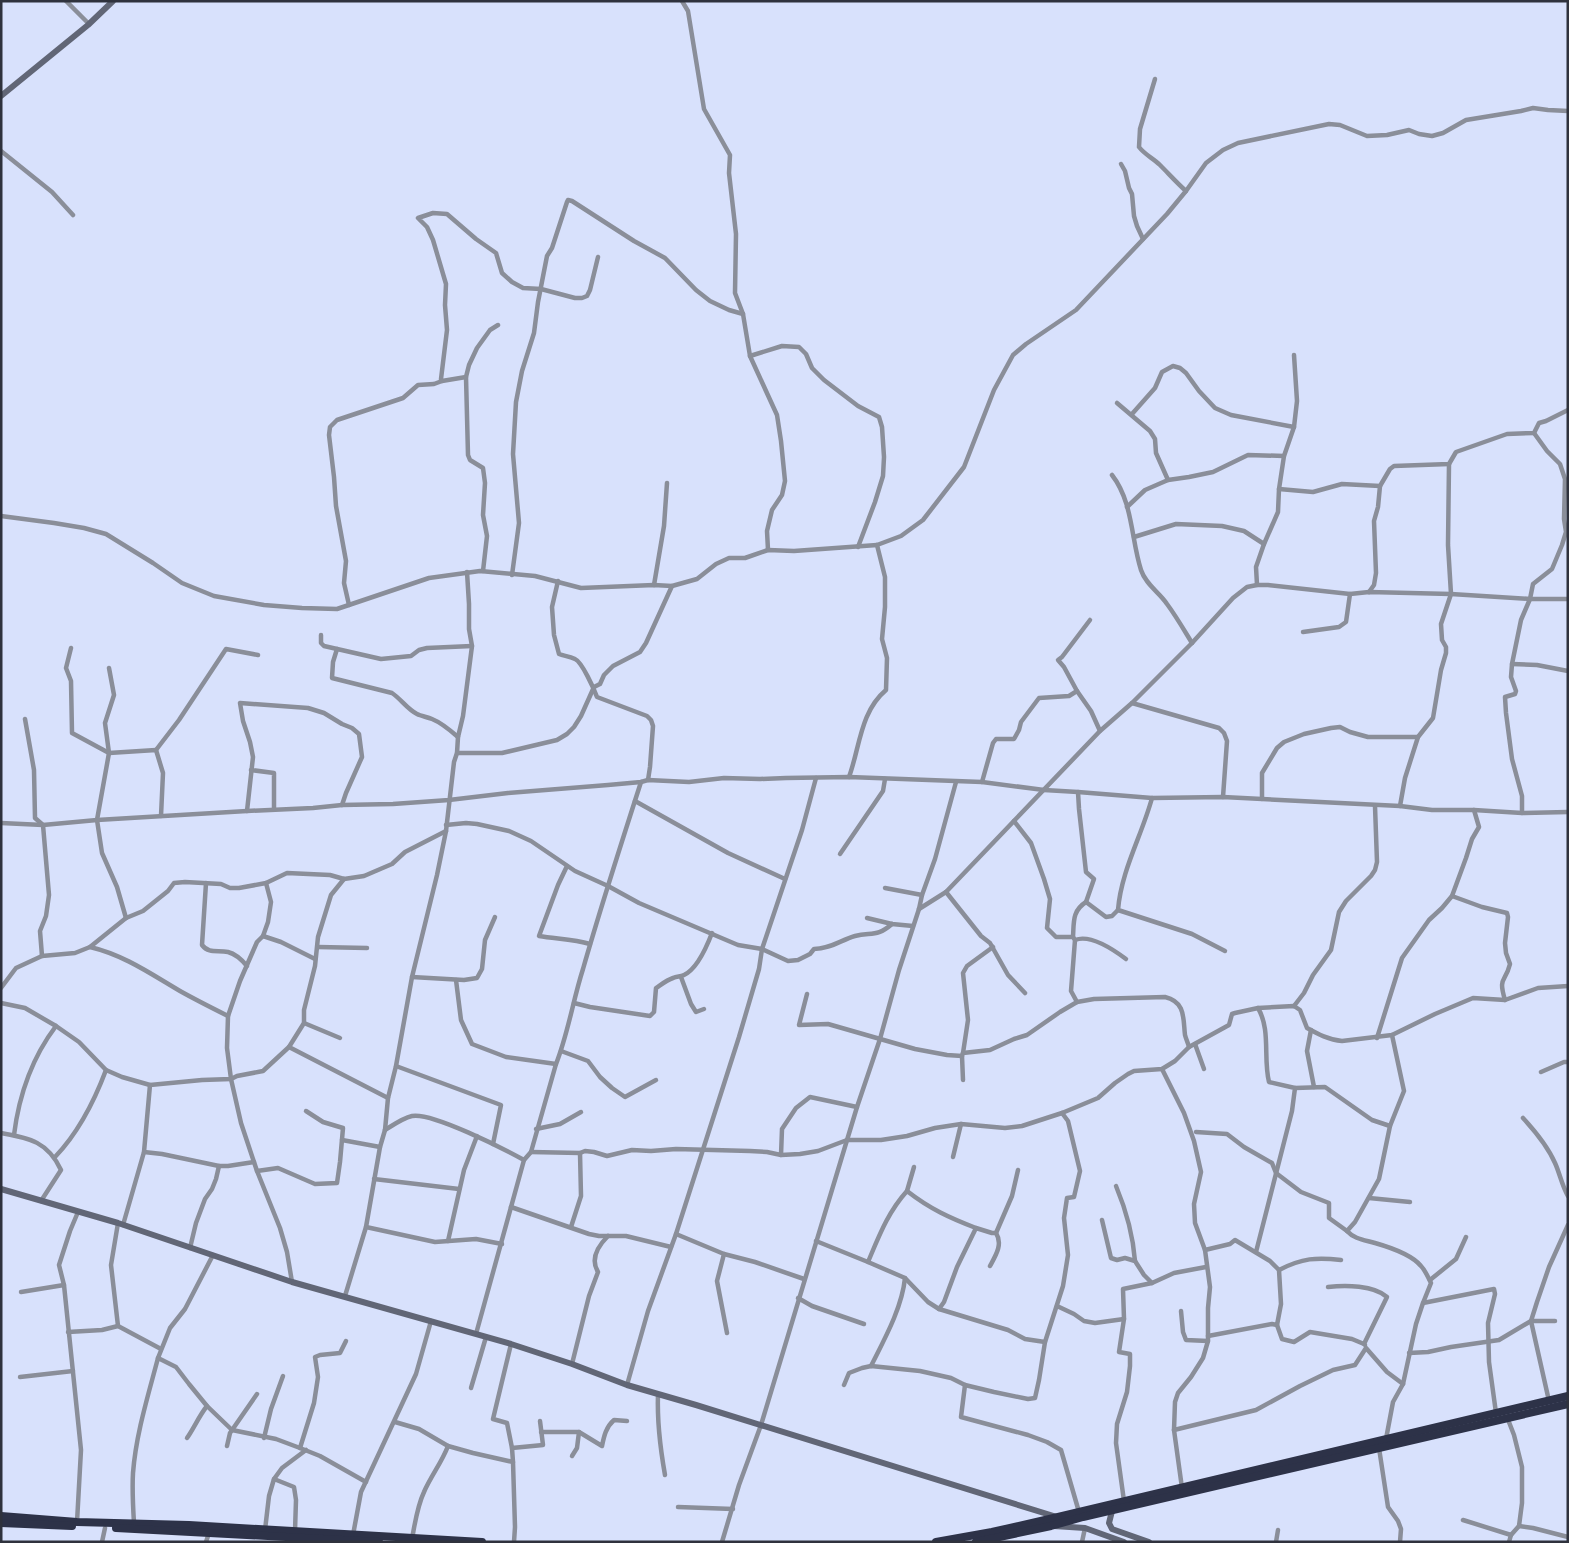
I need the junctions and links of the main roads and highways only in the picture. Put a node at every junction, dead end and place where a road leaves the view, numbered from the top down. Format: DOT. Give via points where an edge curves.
graph roads {
  1 [pos="1568,1396"];
  2 [pos="1568,1404"];
  3 [pos="1507,1415"];
  4 [pos="1,1516"];
  5 [pos="1,1523"];
  6 [pos="297,1537"];
  7 [pos="353,1539"];
  8 [pos="379,1542"];
  9 [pos="482,1542"];
  10 [pos="936,1542"];
  11 [pos="976,1542"];
  1 -- 3 [label="highway"];
  2 -- 3 [label="highway"];
  3 -- 10 [label="highway" via="1496,1413 1058,1518"];
  3 -- 11 [label="highway"];
  4 -- 6 [label="highway" via="265,1530"];
  5 -- 6 [label="highway"];
  6 -- 7 [label="highway"];
  7 -- 8 [label="highway"];
  7 -- 9 [label="highway"];
}
